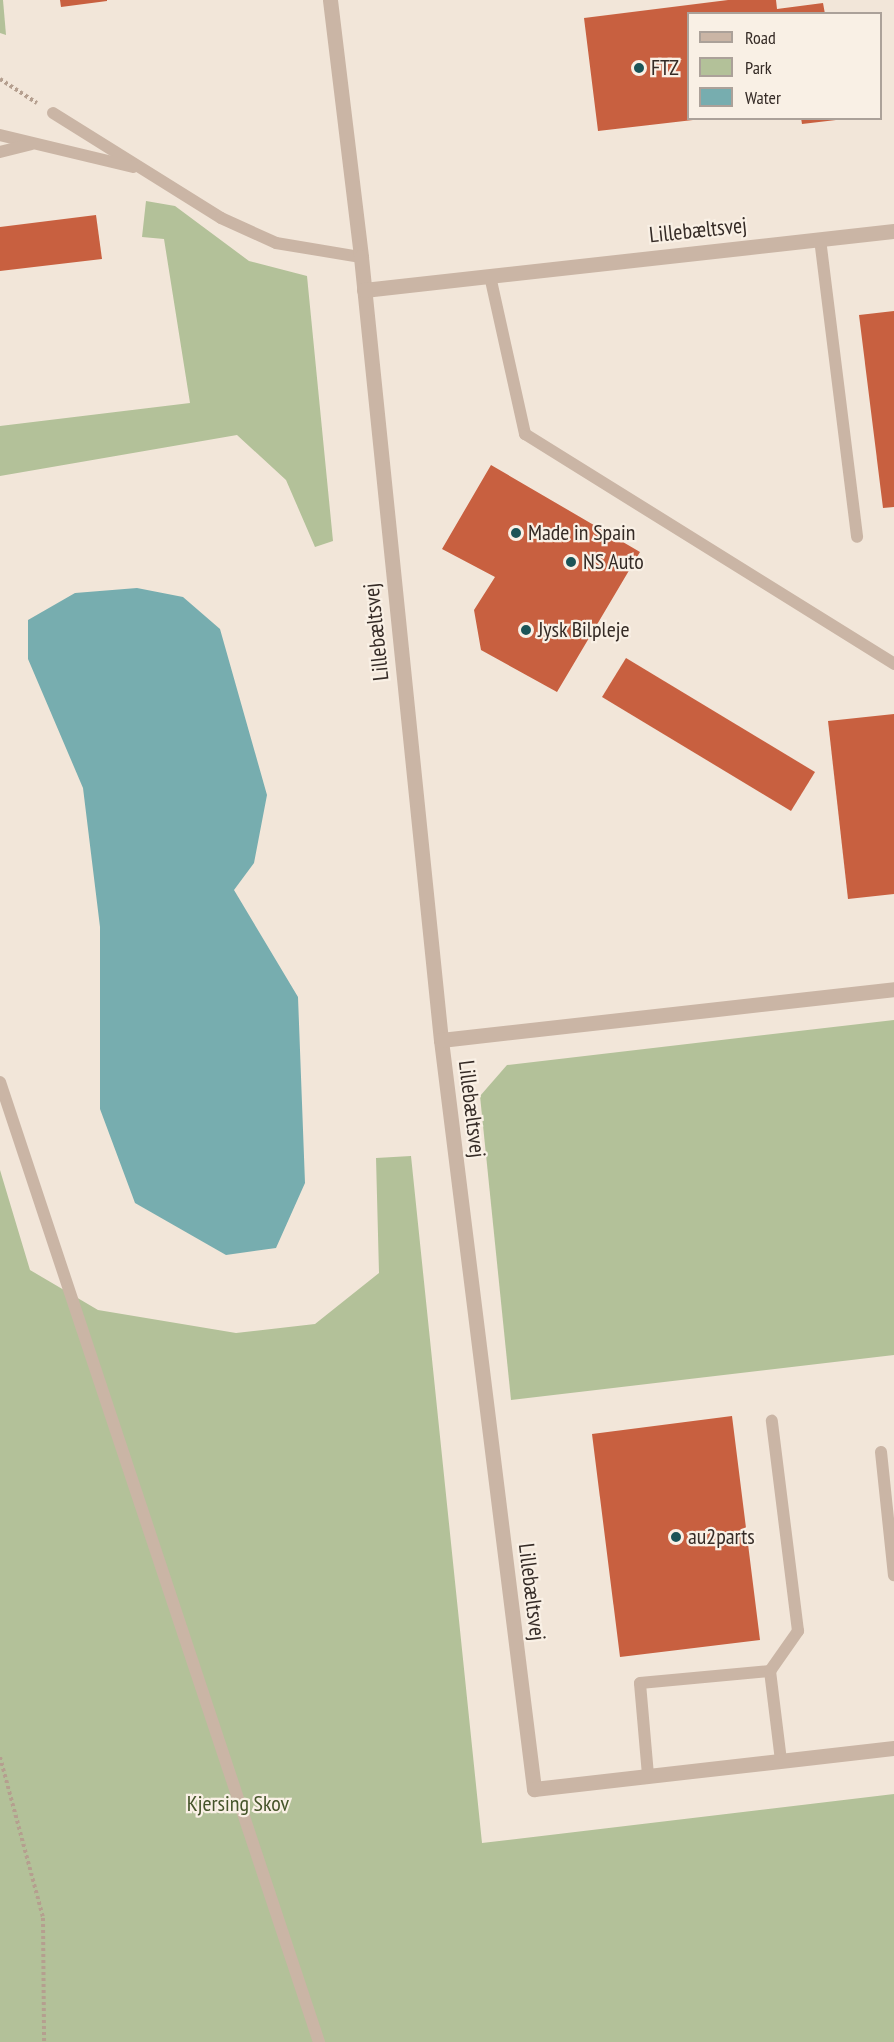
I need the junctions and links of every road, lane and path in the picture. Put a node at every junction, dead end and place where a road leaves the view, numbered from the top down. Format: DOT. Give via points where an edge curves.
graph roads {
  1 [pos="330,0"];
  2 [pos="0,79"];
  3 [pos="53,113"];
  4 [pos="0,135"];
  5 [pos="32,143"];
  6 [pos="0,152"];
  7 [pos="143,170"];
  8 [pos="894,231"];
  9 [pos="820,239"];
  10 [pos="361,257"];
  11 [pos="490,276"];
  12 [pos="364,290"];
  13 [pos="857,537"];
  14 [pos="894,664"];
  15 [pos="894,989"];
  16 [pos="441,1040"];
  17 [pos="0,1082"];
  18 [pos="772,1421"];
  19 [pos="880,1452"];
  20 [pos="894,1575"];
  21 [pos="770,1671"];
  22 [pos="894,1748"];
  23 [pos="0,1757"];
  24 [pos="781,1761"];
  25 [pos="648,1775"];
  26 [pos="44,2042"];
  27 [pos="319,2042"];
  1 -- 10 [label="street, Lillebæltsvej"];
  2 -- 3 [label="path"];
  3 -- 7 [label="lane"];
  4 -- 5 [label="lane"];
  5 -- 6 [label="lane"];
  5 -- 7 [label="lane"];
  7 -- 10 [label="lane" via="220,218 276,243"];
  8 -- 9 [label="street, Lillebæltsvej"];
  9 -- 11 [label="street, Lillebæltsvej"];
  9 -- 13 [label="lane"];
  10 -- 12 [label="street, Lillebæltsvej"];
  11 -- 12 [label="street, Lillebæltsvej"];
  11 -- 14 [label="lane" via="525,434"];
  12 -- 16 [label="street, Lillebæltsvej"];
  15 -- 16 [label="street, Lillebæltsvej"];
  16 -- 25 [label="street, Lillebæltsvej" via="534,1789"];
  17 -- 27 [label="lane"];
  18 -- 21 [label="lane" via="798,1631"];
  19 -- 20 [label="lane"];
  21 -- 24 [label="lane"];
  21 -- 25 [label="lane" via="640,1683"];
  22 -- 24 [label="street, Lillebæltsvej"];
  23 -- 26 [label="path" via="43,1918"];
  24 -- 25 [label="street, Lillebæltsvej"];
}
